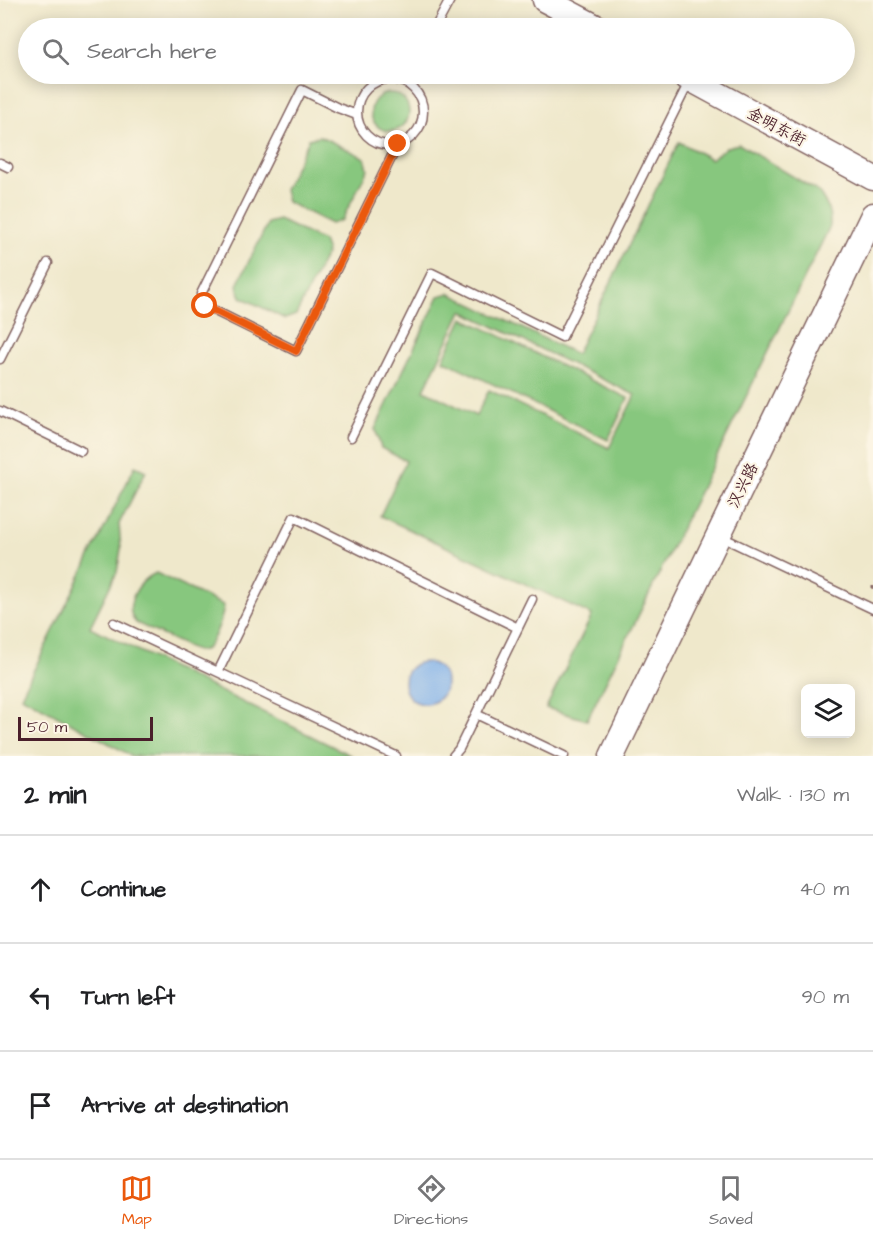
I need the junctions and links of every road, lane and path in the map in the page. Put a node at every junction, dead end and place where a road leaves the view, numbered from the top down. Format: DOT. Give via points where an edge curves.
graph roads {
  1 [pos="450,0"];
  2 [pos="545,0"];
  3 [pos="440,18"];
  4 [pos="579,18"];
  5 [pos="375,84"];
  6 [pos="407,84"];
  7 [pos="682,84"];
  8 [pos="701,84"];
  9 [pos="357,115"];
  10 [pos="398,144"];
  11 [pos="873,178"];
  12 [pos="873,215"];
  13 [pos="873,247"];
  14 [pos="48,263"];
  15 [pos="0,335"];
  16 [pos="10,339"];
  17 [pos="0,359"];
  18 [pos="0,411"];
  19 [pos="351,437"];
  20 [pos="81,451"];
  21 [pos="730,541"];
  22 [pos="532,599"];
  23 [pos="873,609"];
  24 [pos="114,623"];
  25 [pos="518,628"];
  26 [pos="218,672"];
  27 [pos="476,714"];
  28 [pos="396,756"];
  29 [pos="453,756"];
  30 [pos="564,756"];
  31 [pos="612,756"];
  32 [pos="627,756"];
  1 -- 3 [label="lane"];
  2 -- 4 [label="street"];
  5 -- 9 [label="lane" via="359,102"];
  6 -- 10 [label="lane" via="420,100 422,119 412,137"];
  7 -- 19 [label="lane" via="562,338 432,273"];
  8 -- 11 [label="street, 金明东街"];
  9 -- 10 [label="lane" via="361,128 374,141"];
  9 -- 10 [label="lane" via="302,90 201,294 205,306 296,351"];
  12 -- 31 [label="street, 汉兴路"];
  13 -- 21 [label="street, 汉兴路"];
  14 -- 16 [label="lane"];
  15 -- 16 [label="lane"];
  16 -- 17 [label="lane"];
  18 -- 20 [label="lane"];
  21 -- 23 [label="lane"];
  21 -- 32 [label="street, 汉兴路"];
  22 -- 25 [label="lane"];
  24 -- 26 [label="lane"];
  25 -- 26 [label="lane" via="294,517"];
  25 -- 27 [label="lane"];
  26 -- 28 [label="lane"];
  27 -- 29 [label="lane"];
  27 -- 30 [label="lane"];
}
